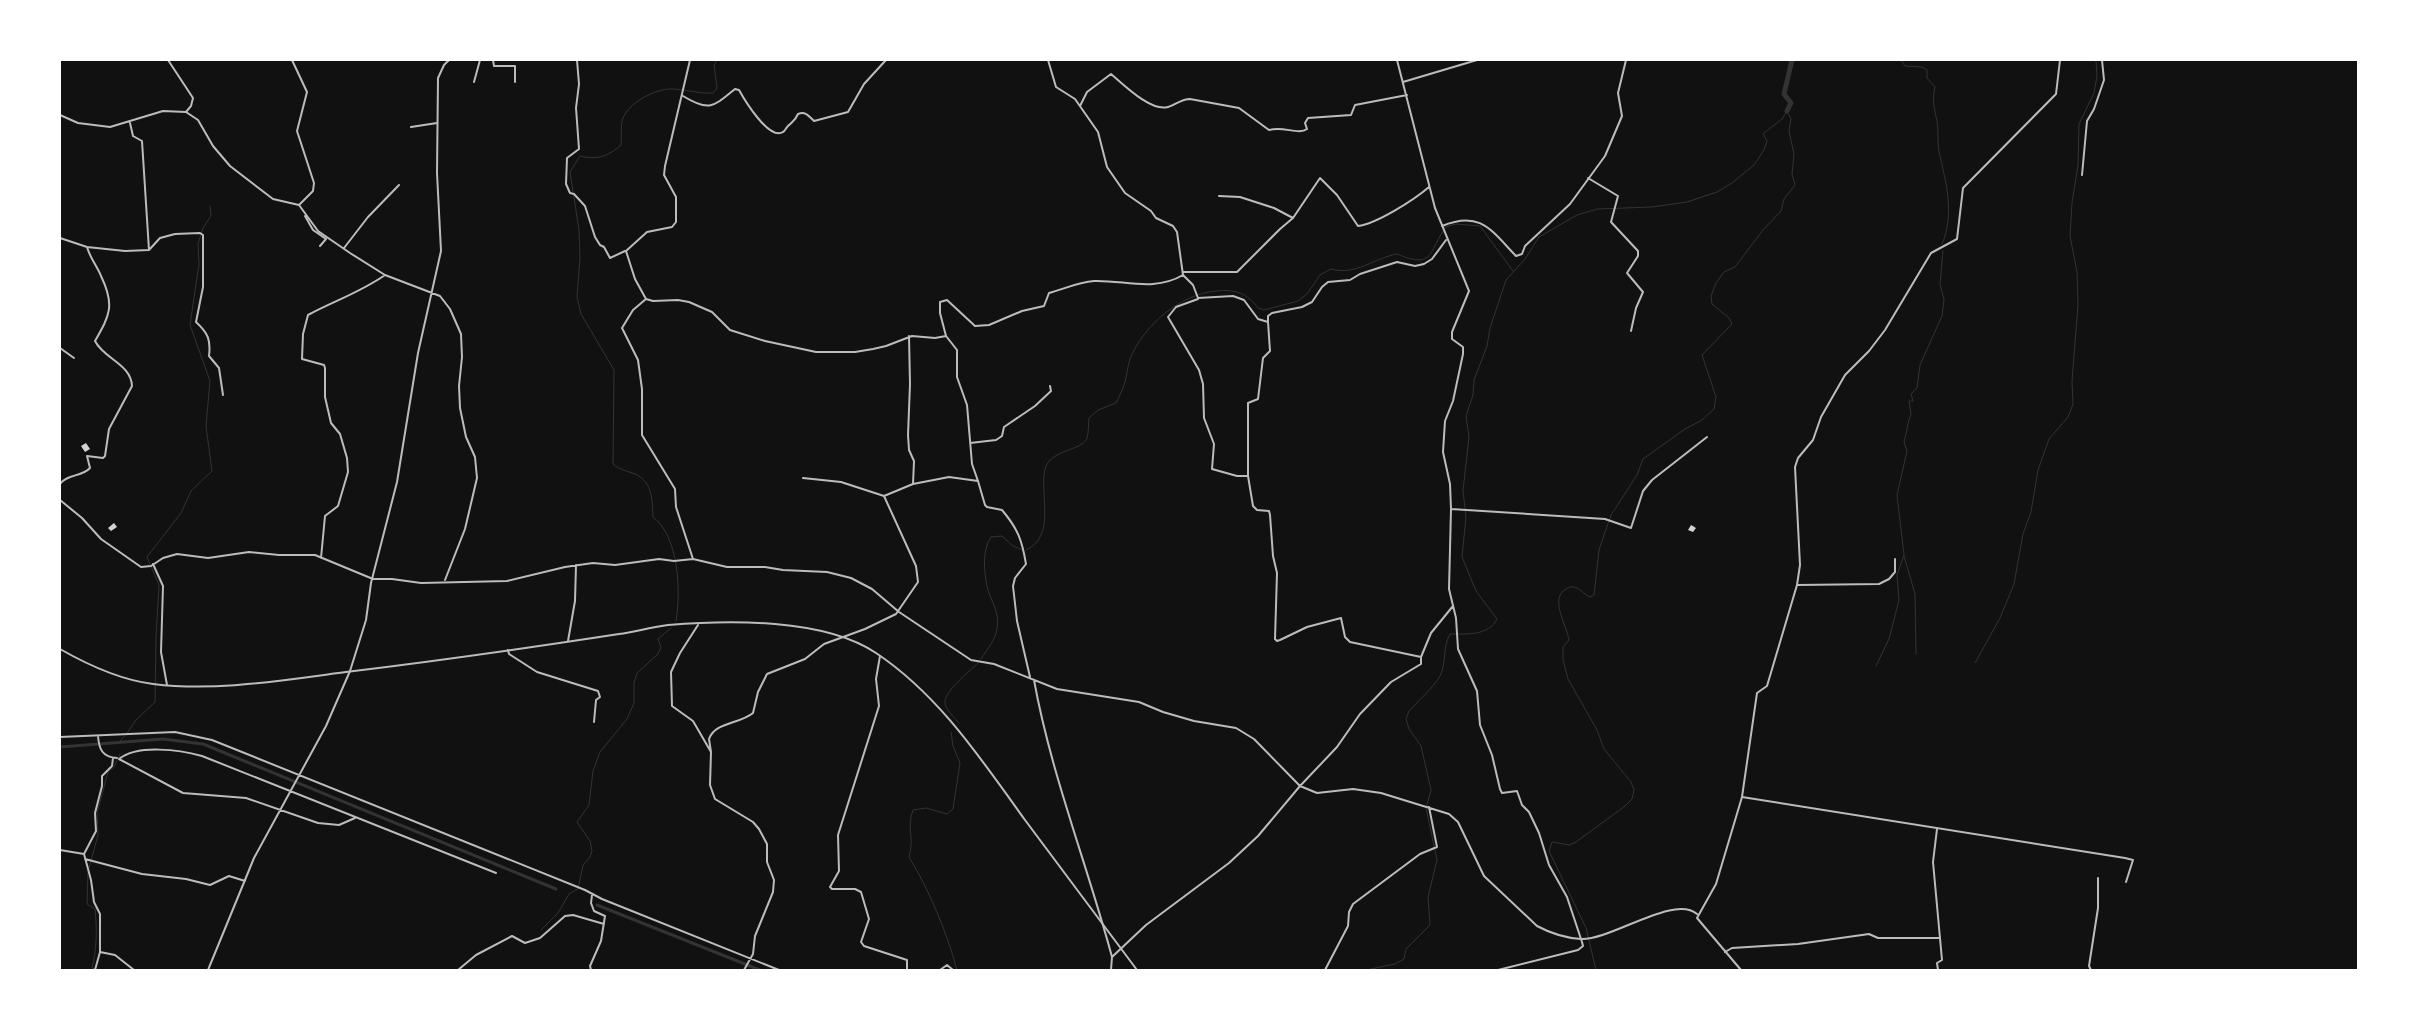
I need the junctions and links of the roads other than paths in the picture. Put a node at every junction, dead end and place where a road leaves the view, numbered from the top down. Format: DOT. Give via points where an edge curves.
graph roads {
  1 [pos="168,60"];
  2 [pos="292,60"];
  3 [pos="449,60"];
  4 [pos="480,60"];
  5 [pos="493,60"];
  6 [pos="577,60"];
  7 [pos="690,60"];
  8 [pos="886,60"];
  9 [pos="1048,60"];
  10 [pos="1397,60"];
  11 [pos="1477,60"];
  12 [pos="1626,60"];
  13 [pos="2060,60"];
  14 [pos="2102,60"];
  15 [pos="474,82"];
  16 [pos="516,82"];
  17 [pos="1403,82"];
  18 [pos="1407,95"];
  19 [pos="683,96"];
  20 [pos="1080,106"];
  21 [pos="186,112"];
  22 [pos="60,115"];
  23 [pos="130,123"];
  24 [pos="437,123"];
  25 [pos="411,127"];
  26 [pos="2082,175"];
  27 [pos="1588,178"];
  28 [pos="399,186"];
  29 [pos="1429,188"];
  30 [pos="1219,196"];
  31 [pos="298,205"];
  32 [pos="304,213"];
  33 [pos="1293,218"];
  34 [pos="1442,226"];
  35 [pos="60,238"];
  36 [pos="1447,239"];
  37 [pos="320,246"];
  38 [pos="87,248"];
  39 [pos="344,248"];
  40 [pos="149,250"];
  41 [pos="626,251"];
  42 [pos="385,274"];
  43 [pos="1183,274"];
  44 [pos="434,292"];
  45 [pos="1197,295"];
  46 [pos="646,299"];
  47 [pos="1268,322"];
  48 [pos="1631,332"];
  49 [pos="909,336"];
  50 [pos="946,336"];
  51 [pos="60,348"];
  52 [pos="74,358"];
  53 [pos="1050,386"];
  54 [pos="223,395"];
  55 [pos="1707,438"];
  56 [pos="970,442"];
  57 [pos="1248,476"];
  58 [pos="803,478"];
  59 [pos="978,481"];
  60 [pos="60,484"];
  61 [pos="913,484"];
  62 [pos="884,496"];
  63 [pos="60,500"];
  64 [pos="1451,509"];
  65 [pos="321,558"];
  66 [pos="693,559"];
  67 [pos="1895,559"];
  68 [pos="153,564"];
  69 [pos="576,565"];
  70 [pos="372,579"];
  71 [pos="445,580"];
  72 [pos="1797,585"];
  73 [pos="1453,606"];
  74 [pos="899,612"];
  75 [pos="698,625"];
  76 [pos="842,638"];
  77 [pos="568,641"];
  78 [pos="60,649"];
  79 [pos="508,650"];
  80 [pos="880,656"];
  81 [pos="1420,657"];
  82 [pos="350,671"];
  83 [pos="1030,678"];
  84 [pos="1034,680"];
  85 [pos="167,685"];
  86 [pos="594,722"];
  87 [pos="98,736"];
  88 [pos="60,737"];
  89 [pos="711,752"];
  90 [pos="113,758"];
  91 [pos="117,758"];
  92 [pos="301,775"];
  93 [pos="1300,786"];
  94 [pos="292,791"];
  95 [pos="1742,797"];
  96 [pos="1429,807"];
  97 [pos="280,810"];
  98 [pos="355,818"];
  99 [pos="1937,829"];
  100 [pos="60,850"];
  101 [pos="84,854"];
  102 [pos="85,859"];
  103 [pos="496,874"];
  104 [pos="2098,878"];
  105 [pos="245,881"];
  106 [pos="2126,882"];
  107 [pos="593,894"];
  108 [pos="1697,914"];
  109 [pos="1102,923"];
  110 [pos="604,924"];
  111 [pos="1940,938"];
  112 [pos="1582,939"];
  113 [pos="1120,947"];
  114 [pos="100,952"];
  115 [pos="1726,952"];
  116 [pos="1112,957"];
  117 [pos="750,958"];
  118 [pos="95,969"];
  119 [pos="134,970"];
  120 [pos="208,970"];
  121 [pos="458,970"];
  122 [pos="591,970"];
  123 [pos="744,970"];
  124 [pos="779,970"];
  125 [pos="907,970"];
  126 [pos="940,970"];
  127 [pos="953,970"];
  128 [pos="1112,970"];
  129 [pos="1137,970"];
  130 [pos="1325,970"];
  131 [pos="1498,970"];
  132 [pos="1741,970"];
  133 [pos="1938,970"];
  134 [pos="2091,970"];
  1 -- 21 [label="street" via="192,98 192,106"];
  2 -- 31 [label="street" via="307,92 297,131 314,182 313,191"];
  3 -- 24 [label="street" via="438,78"];
  4 -- 15 [label="street"];
  5 -- 16 [label="street" via="494,66 515,66"];
  6 -- 41 [label="street" via="579,149 567,158 566,184 570,193 585,206 595,237 610,258"];
  7 -- 19 [label="street"];
  8 -- 19 [label="street" via="864,84 848,112 814,121 802,112 784,132 779,133 752,112 739,90 735,89 716,105 707,107"];
  9 -- 20 [label="street" via="1056,86 1076,99"];
  10 -- 17 [label="street"];
  11 -- 17 [label="street"];
  12 -- 27 [label="street" via="1618,93 1622,116 1605,156"];
  13 -- 72 [label="street" via="2056,94 1962,188 1957,239 1931,253 1885,330 1845,375 1813,440 1798,458 1800,566"];
  14 -- 26 [label="street" via="2104,80 2088,121"];
  17 -- 18 [label="street"];
  18 -- 20 [label="street" via="1355,105 1351,115 1308,118 1304,122 1307,129 1298,132 1279,128 1269,130 1239,108 1190,99 1160,108 1143,100 1111,74 1088,92"];
  18 -- 29 [label="street"];
  19 -- 41 [label="street" via="664,174 676,197 676,222 672,227 647,232"];
  20 -- 43 [label="street" via="1100,137 1107,166 1117,184 1177,232"];
  21 -- 23 [label="street" via="163,111"];
  21 -- 31 [label="street" via="198,120 213,146 230,166 273,199"];
  22 -- 23 [label="street" via="94,126"];
  23 -- 40 [label="street" via="133,136 142,141"];
  24 -- 25 [label="street"];
  24 -- 44 [label="street" via="442,235"];
  27 -- 34 [label="street" via="1570,204 1525,246 1522,254 1516,256 1484,224 1458,220"];
  27 -- 48 [label="street" via="1618,196 1610,219 1638,250 1628,273 1643,292"];
  28 -- 39 [label="street" via="368,216"];
  29 -- 33 [label="street" via="1360,227 1320,178"];
  29 -- 34 [label="street"];
  30 -- 33 [label="street" via="1240,197"];
  31 -- 32 [label="street"];
  32 -- 37 [label="street" via="313,230 326,239"];
  32 -- 39 [label="street" via="318,230"];
  33 -- 43 [label="street" via="1237,272"];
  34 -- 36 [label="street"];
  35 -- 38 [label="street"];
  36 -- 47 [label="street" via="1432,259 1424,264 1415,266 1397,262 1350,280 1328,282 1312,302 1272,313"];
  36 -- 64 [label="street" via="1469,291 1452,332 1452,339 1462,347 1463,354 1446,422 1444,444"];
  38 -- 40 [label="street"];
  38 -- 60 [label="street" via="110,303 108,320 95,341 122,366 132,380 132,386 110,429 105,456 88,456 90,468 64,479"];
  39 -- 42 [label="street"];
  40 -- 54 [label="street" via="160,238 175,234 201,234 203,287 196,322 207,331 211,344 209,356 219,368"];
  41 -- 46 [label="street"];
  42 -- 44 [label="street"];
  42 -- 65 [label="street" via="357,293 308,315 303,334 302,359 324,365 325,397 331,423 340,434 347,458 348,472 338,506 325,516"];
  43 -- 45 [label="street"];
  43 -- 50 [label="street" via="1169,282 1140,285 1085,282 1049,293 1044,306 984,326 975,326 943,300 939,306"];
  44 -- 70 [label="street" via="418,353 397,482"];
  44 -- 71 [label="street" via="450,308 461,334 460,408 466,437 475,457 477,478 465,529"];
  45 -- 47 [label="street" via="1233,296 1244,300 1258,319"];
  45 -- 57 [label="street" via="1176,307 1168,317 1199,370 1203,384 1204,418 1214,444 1212,469"];
  46 -- 49 [label="street" via="689,302 712,312 730,330 816,352 873,349"];
  46 -- 66 [label="street" via="633,310 622,328 638,360 642,435 676,489 676,507"];
  47 -- 57 [label="street" via="1270,351 1263,358 1258,398 1248,404"];
  49 -- 50 [label="street"];
  49 -- 61 [label="street" via="908,435 914,461"];
  50 -- 56 [label="street" via="957,350 957,377 966,405"];
  51 -- 52 [label="street"];
  53 -- 56 [label="street" via="1051,391 1041,400 1004,427 1002,436 996,440"];
  55 -- 64 [label="street" via="1652,480 1643,491 1631,528 1605,519"];
  56 -- 59 [label="street"];
  57 -- 81 [label="street" via="1253,506 1257,510 1269,511 1270,515 1277,573 1277,641 1339,617 1344,637 1350,642"];
  58 -- 62 [label="street" via="841,482"];
  59 -- 61 [label="street" via="949,476"];
  59 -- 83 [label="street" via="987,507 1002,510 1017,529 1023,545 1026,564 1015,578 1013,598"];
  61 -- 62 [label="street"];
  62 -- 74 [label="street" via="919,575 915,589"];
  63 -- 68 [label="street" via="101,539 132,561 141,567"];
  64 -- 73 [label="street" via="1449,589"];
  65 -- 68 [label="street" via="249,552 208,558 177,554"];
  65 -- 70 [label="street"];
  66 -- 69 [label="street"];
  66 -- 74 [label="street" via="726,567 765,566 827,572 851,578 872,589"];
  67 -- 72 [label="street" via="1895,572 1879,584"];
  68 -- 85 [label="street" via="164,586 161,652"];
  69 -- 71 [label="street" via="507,581"];
  69 -- 77 [label="street" via="575,602"];
  70 -- 71 [label="street" via="421,583"];
  70 -- 82 [label="street" via="366,620"];
  72 -- 95 [label="street" via="1767,686 1757,693"];
  73 -- 81 [label="street" via="1431,633"];
  73 -- 112 [label="street" via="1458,649 1477,691 1480,724 1500,789 1502,793 1516,791 1529,812"];
  74 -- 76 [label="street"];
  74 -- 83 [label="street" via="971,660 994,664"];
  75 -- 76 [label="street" via="784,624"];
  75 -- 77 [label="street" via="667,626"];
  75 -- 89 [label="street" via="671,672 672,706 693,721"];
  76 -- 80 [label="street"];
  76 -- 89 [label="street" via="824,644 806,659 767,674 753,713 737,723 715,730 709,739"];
  77 -- 79 [label="street"];
  78 -- 85 [label="street" via="101,669 151,684"];
  79 -- 82 [label="street"];
  79 -- 86 [label="street" via="509,654 537,672 598,691 600,697 596,700"];
  80 -- 109 [label="street" via="945,713"];
  80 -- 125 [label="street" via="876,679 879,706 838,835 839,871 830,887 855,888 860,892 869,919 861,942 864,946 908,960"];
  81 -- 93 [label="street" via="1417,668 1391,682 1360,714 1338,747"];
  82 -- 85 [label="street" via="258,684"];
  82 -- 92 [label="street"];
  83 -- 84 [label="street"];
  84 -- 93 [label="street" via="1057,689 1139,702 1194,721 1236,728 1254,739"];
  84 -- 109 [label="street" via="1040,716"];
  87 -- 88 [label="street"];
  87 -- 90 [label="street" via="99,748"];
  87 -- 92 [label="street" via="175,732 212,740"];
  89 -- 117 [label="street" via="710,785 714,800 753,822 767,844 767,862 774,887"];
  90 -- 91 [label="street"];
  90 -- 101 [label="street" via="112,766 102,776 95,813 96,830"];
  92 -- 94 [label="street"];
  92 -- 107 [label="street"];
  93 -- 96 [label="street" via="1317,793 1353,789 1381,793"];
  93 -- 113 [label="street" via="1258,836 1229,863"];
  94 -- 97 [label="street"];
  94 -- 97 [label="street" via="222,762 185,751 127,752 119,759 184,792 246,798"];
  94 -- 98 [label="street"];
  95 -- 99 [label="street"];
  95 -- 108 [label="street" via="1716,884"];
  96 -- 112 [label="street" via="1448,814 1458,822 1484,876 1537,926"];
  96 -- 130 [label="street" via="1437,846 1420,854 1353,904 1348,926"];
  97 -- 98 [label="street" via="318,823 338,825"];
  97 -- 105 [label="street"];
  98 -- 103 [label="street"];
  99 -- 106 [label="street" via="2133,860"];
  99 -- 111 [label="street" via="1933,862"];
  100 -- 101 [label="street"];
  101 -- 102 [label="street"];
  102 -- 105 [label="street" via="142,874 210,885 229,876"];
  102 -- 114 [label="street" via="92,880 94,902 100,914"];
  104 -- 134 [label="street"];
  105 -- 120 [label="street"];
  107 -- 110 [label="street" via="591,903 594,911 604,916"];
  107 -- 117 [label="street"];
  108 -- 112 [label="street" via="1679,909 1665,911 1606,935"];
  108 -- 115 [label="street" via="1698,922"];
  109 -- 113 [label="street"];
  109 -- 116 [label="street"];
  110 -- 121 [label="street" via="573,914 565,916 540,938 525,943 512,936 476,955"];
  110 -- 122 [label="street"];
  111 -- 115 [label="street" via="1878,938 1869,934 1798,944 1732,948"];
  111 -- 133 [label="street" via="1942,960 1937,963"];
  112 -- 131 [label="street" via="1583,946 1578,950"];
  113 -- 116 [label="street"];
  113 -- 129 [label="street"];
  114 -- 118 [label="street"];
  114 -- 119 [label="street" via="115,955"];
  115 -- 132 [label="street"];
  116 -- 128 [label="street"];
  117 -- 123 [label="street"];
  117 -- 124 [label="street"];
  126 -- 127 [label="street" via="946,965"];
}
